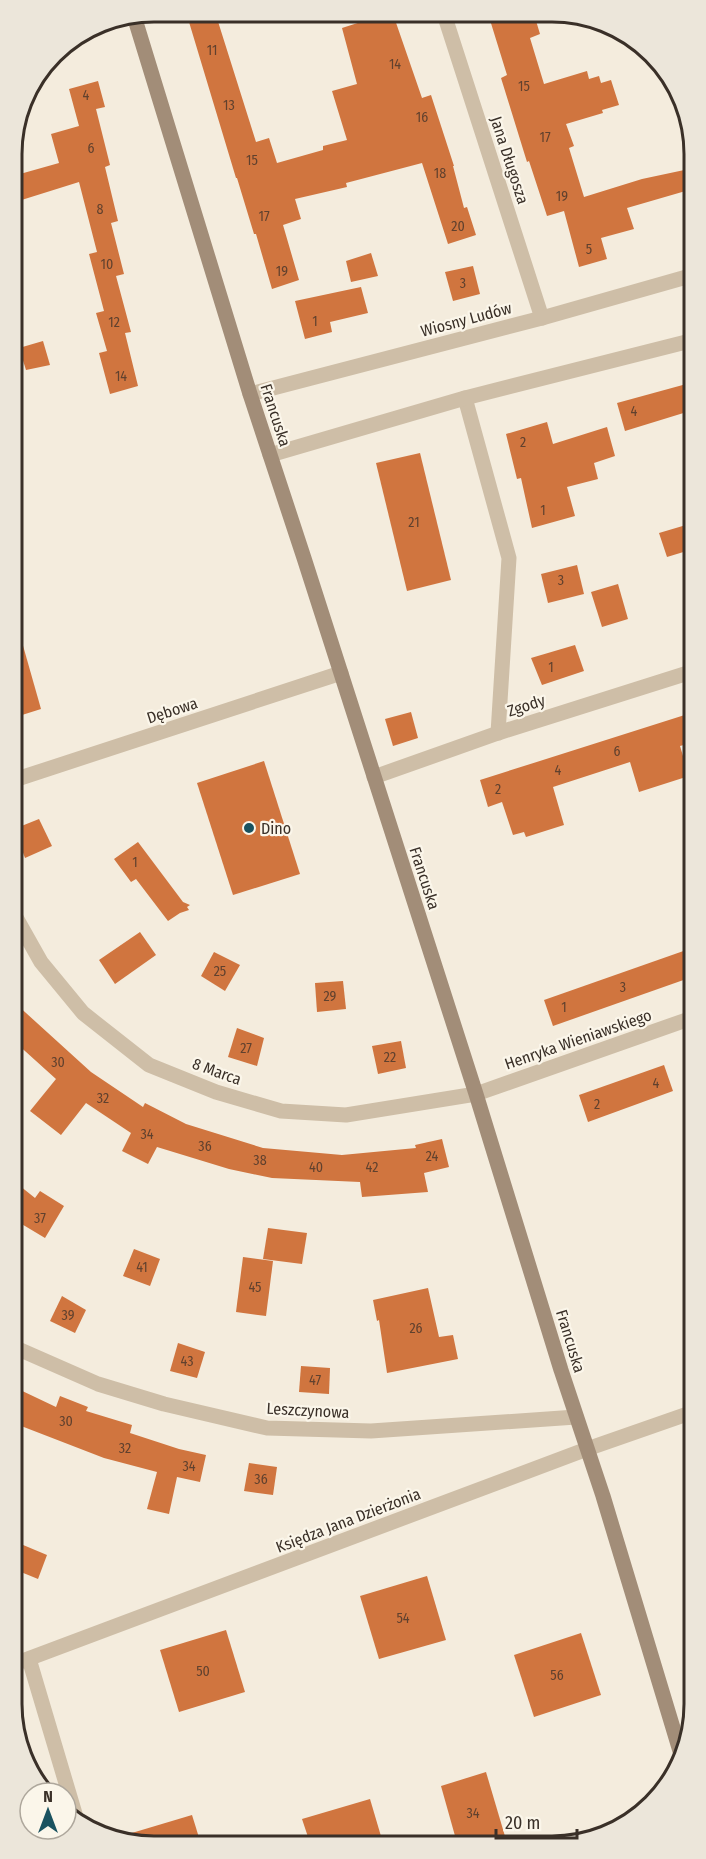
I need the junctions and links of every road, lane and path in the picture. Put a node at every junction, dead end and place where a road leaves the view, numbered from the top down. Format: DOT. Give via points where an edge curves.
graph roads {
  1 [pos="447,22"];
  2 [pos="137,24"];
  3 [pos="684,278"];
  4 [pos="542,318"];
  5 [pos="684,343"];
  6 [pos="250,394"];
  7 [pos="465,398"];
  8 [pos="270,455"];
  9 [pos="341,673"];
  10 [pos="684,674"];
  11 [pos="498,733"];
  12 [pos="23,777"];
  13 [pos="374,777"];
  14 [pos="22,928"];
  15 [pos="683,1021"];
  16 [pos="476,1094"];
  17 [pos="22,1352"];
  18 [pos="683,1415"];
  19 [pos="576,1417"];
  20 [pos="587,1449"];
  21 [pos="23,1661"];
  22 [pos="677,1742"];
  23 [pos="64,1781"];
  1 -- 4 [label="street, Jana Długosza"];
  2 -- 6 [label="street, Francuska"];
  3 -- 4 [label="street, Wiosny Ludów"];
  4 -- 6 [label="street, Wiosny Ludów"];
  5 -- 7 [label="street"];
  6 -- 8 [label="street, Francuska"];
  7 -- 8 [label="street"];
  7 -- 11 [label="street" via="509,558"];
  8 -- 9 [label="street, Francuska"];
  9 -- 12 [label="street, Dębowa"];
  9 -- 13 [label="street, Francuska"];
  10 -- 11 [label="street, Zgody"];
  11 -- 13 [label="street, Zgody"];
  13 -- 16 [label="street, Francuska"];
  14 -- 16 [label="street, 8 Marca" via="41,962 83,1013 149,1065 216,1092 281,1111 346,1115"];
  15 -- 16 [label="street, Henryka Wieniawskiego"];
  16 -- 19 [label="street, Francuska"];
  17 -- 19 [label="street, Leszczynowa" via="98,1384 267,1428 371,1431"];
  18 -- 20 [label="street, Księdza Jana Dzierżonia"];
  19 -- 20 [label="street, Francuska"];
  20 -- 21 [label="street, Księdza Jana Dzierżonia"];
  20 -- 22 [label="street, Francuska"];
  21 -- 23 [label="street"];
}
